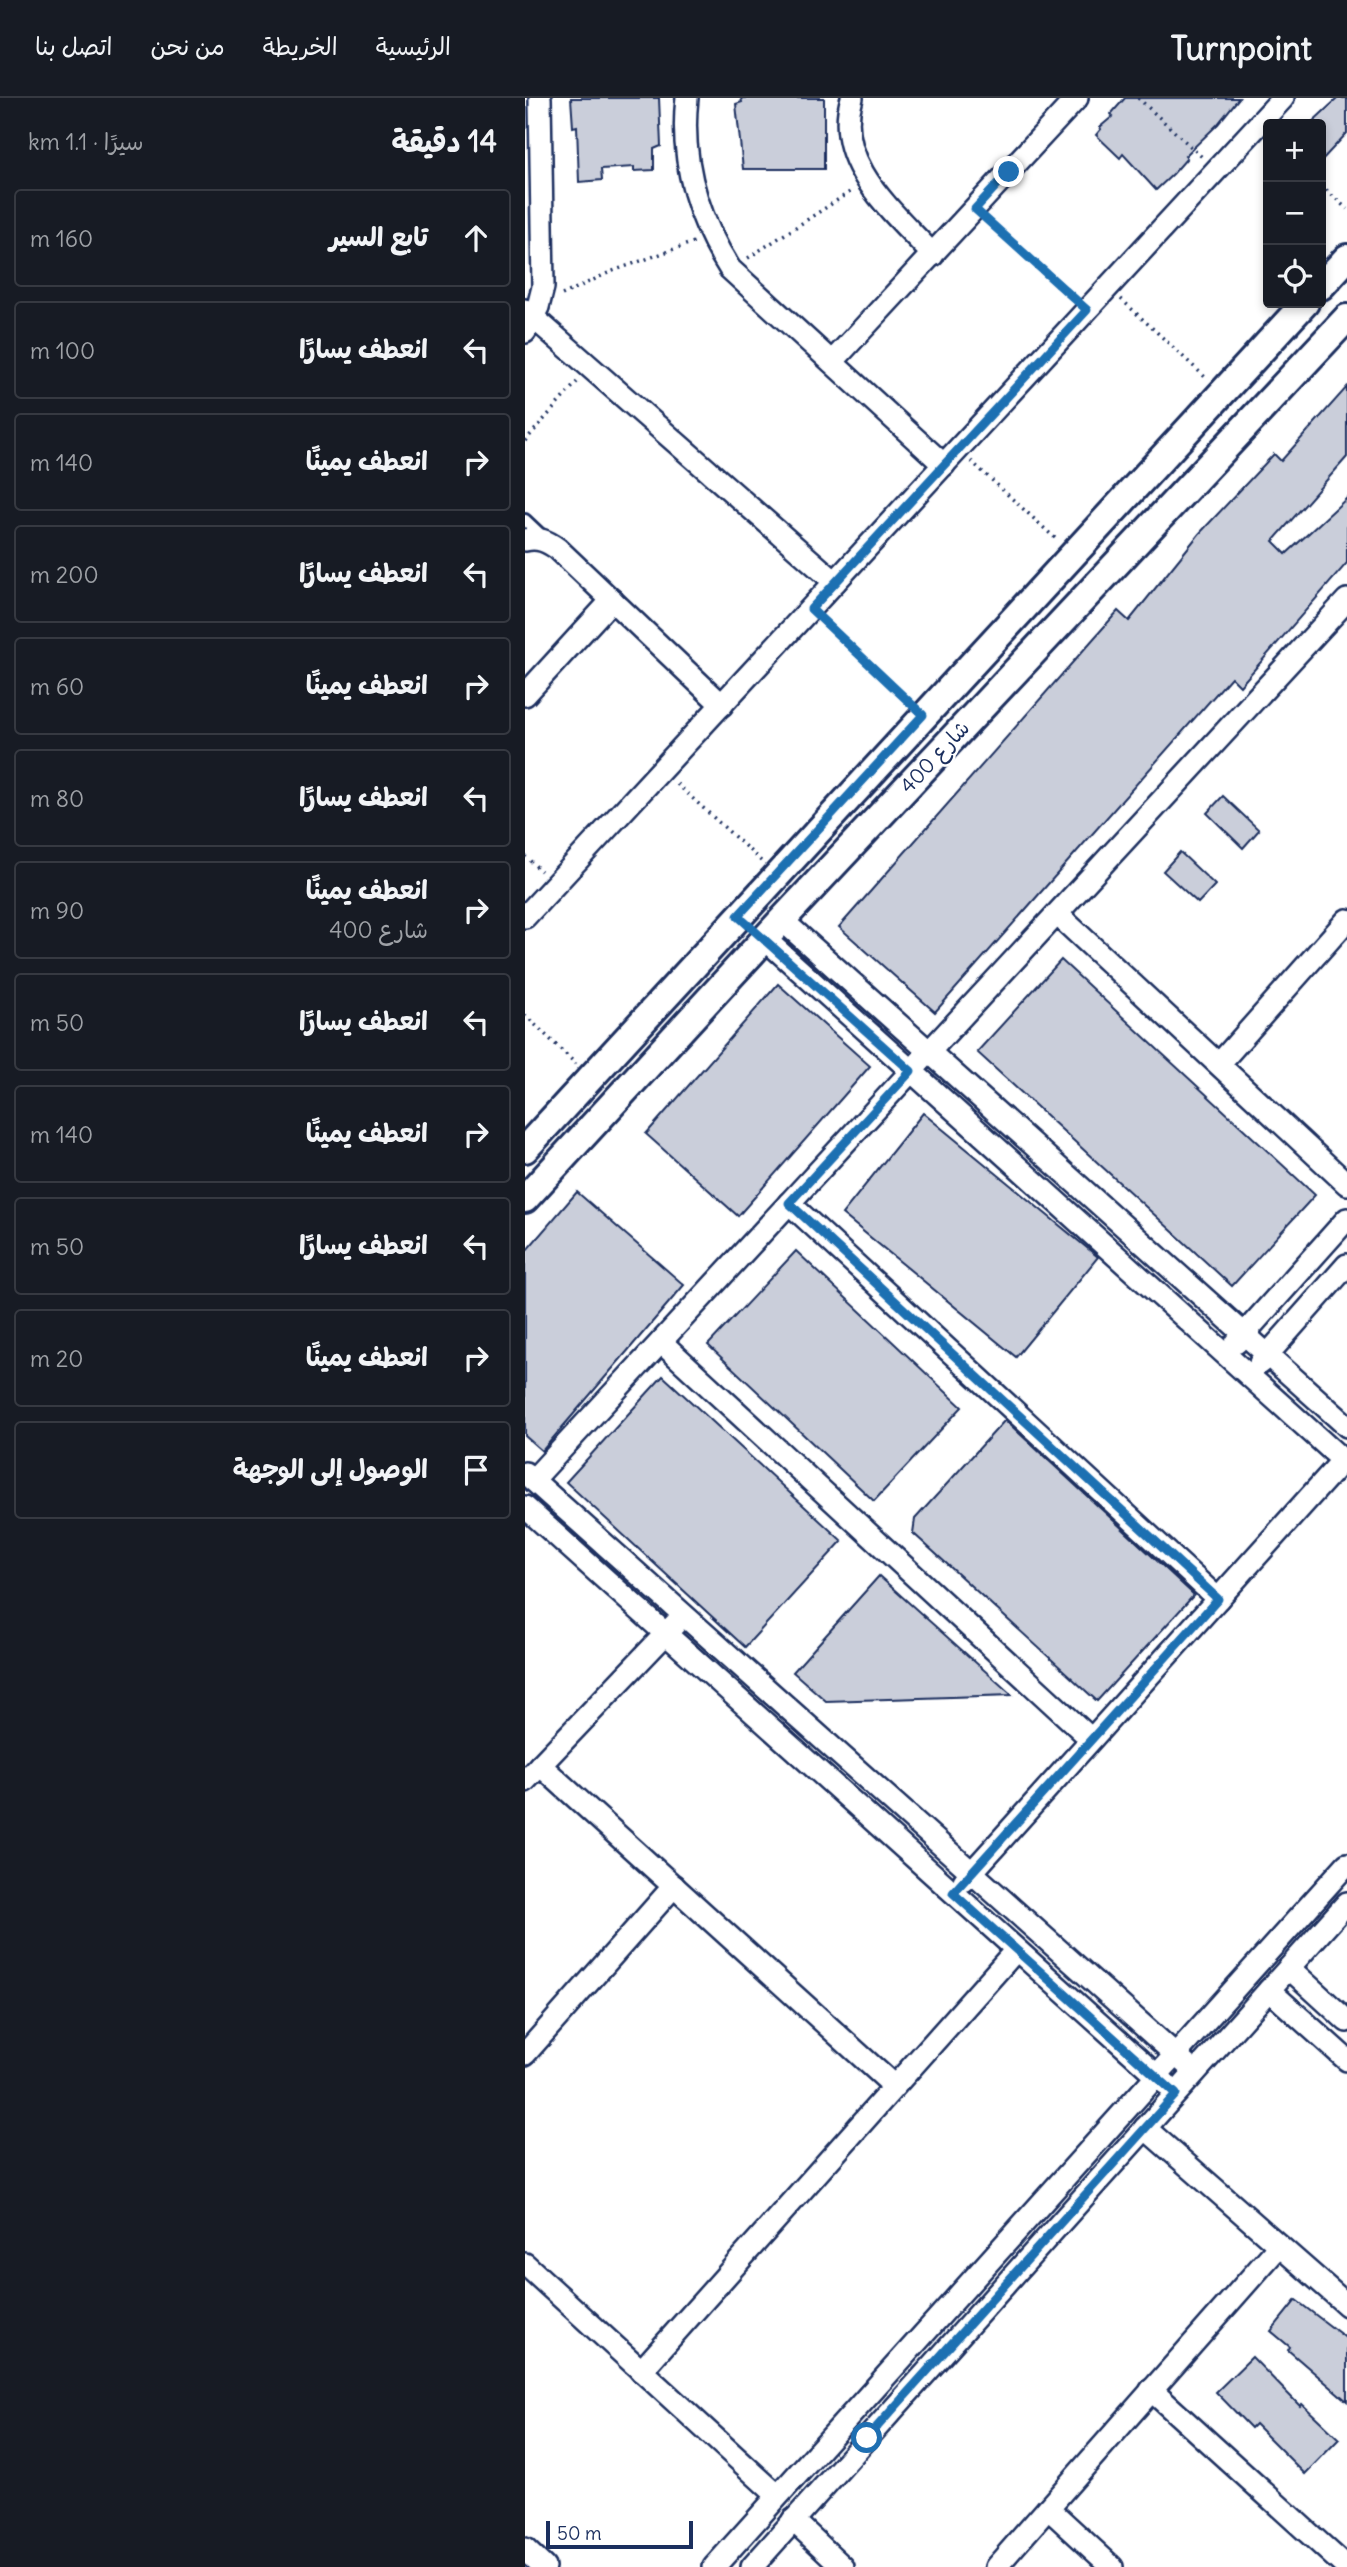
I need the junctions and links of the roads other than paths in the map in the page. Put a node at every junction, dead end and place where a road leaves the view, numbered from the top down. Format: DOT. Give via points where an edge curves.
graph roads {
  1 [pos="540,98"];
  2 [pos="687,98"];
  3 [pos="852,98"];
  4 [pos="1077,98"];
  5 [pos="1283,98"];
  6 [pos="933,255"];
  7 [pos="1347,258"];
  8 [pos="1326,281"];
  9 [pos="1300,308"];
  10 [pos="531,316"];
  11 [pos="1347,318"];
  12 [pos="832,362"];
  13 [pos="951,457"];
  14 [pos="525,520"];
  15 [pos="525,540"];
  16 [pos="548,541"];
  17 [pos="835,582"];
  18 [pos="612,600"];
  19 [pos="1347,600"];
  20 [pos="525,695"];
  21 [pos="722,705"];
  22 [pos="1057,914"];
  23 [pos="738,916"];
  24 [pos="525,917"];
  25 [pos="782,920"];
  26 [pos="1347,920"];
  27 [pos="765,939"];
  28 [pos="929,1052"];
  29 [pos="1219,1064"];
  30 [pos="911,1071"];
  31 [pos="525,1149"];
  32 [pos="1347,1184"];
  33 [pos="525,1199"];
  34 [pos="789,1203"];
  35 [pos="1347,1219"];
  36 [pos="1347,1265"];
  37 [pos="1244,1334"];
  38 [pos="661,1342"];
  39 [pos="1225,1354"];
  40 [pos="1267,1355"];
  41 [pos="1249,1375"];
  42 [pos="1347,1426"];
  43 [pos="1345,1462"];
  44 [pos="529,1476"];
  45 [pos="525,1507"];
  46 [pos="1218,1599"];
  47 [pos="684,1615"];
  48 [pos="666,1634"];
  49 [pos="1091,1739"];
  50 [pos="540,1765"];
  51 [pos="525,1780"];
  52 [pos="1347,1864"];
  53 [pos="972,1872"];
  54 [pos="674,1886"];
  55 [pos="953,1893"];
  56 [pos="1347,1903"];
  57 [pos="1016,1950"];
  58 [pos="1289,1968"];
  59 [pos="1269,1990"];
  60 [pos="1347,2021"];
  61 [pos="525,2054"];
  62 [pos="1175,2055"];
  63 [pos="1347,2060"];
  64 [pos="1195,2072"];
  65 [pos="1156,2076"];
  66 [pos="894,2086"];
  67 [pos="1176,2094"];
  68 [pos="1145,2128"];
  69 [pos="1279,2246"];
  70 [pos="525,2264"];
  71 [pos="1347,2305"];
  72 [pos="641,2371"];
  73 [pos="1151,2390"];
  74 [pos="777,2495"];
  75 [pos="1048,2508"];
  76 [pos="793,2520"];
  77 [pos="525,2549"];
  78 [pos="544,2567"];
  79 [pos="714,2567"];
  80 [pos="751,2567"];
  81 [pos="843,2567"];
  82 [pos="996,2567"];
  83 [pos="1112,2567"];
  84 [pos="1346,2567"];
  1 -- 10 [label="street" via="544,277"];
  2 -- 12 [label="street" via="687,161 711,236 730,269"];
  3 -- 6 [label="street" via="848,133 854,159 867,181"];
  4 -- 6 [label="street"];
  5 -- 13 [label="street"];
  6 -- 12 [label="street"];
  7 -- 8 [label="street"];
  9 -- 23 [label="street, شارع 400"];
  10 -- 17 [label="street"];
  11 -- 25 [label="street, شارع 400"];
  12 -- 13 [label="street"];
  13 -- 17 [label="street"];
  14 -- 16 [label="lane"];
  15 -- 16 [label="street"];
  16 -- 18 [label="street"];
  17 -- 21 [label="street"];
  18 -- 20 [label="street"];
  18 -- 21 [label="street"];
  19 -- 22 [label="street"];
  21 -- 24 [label="street"];
  22 -- 28 [label="street"];
  22 -- 29 [label="street"];
  23 -- 27 [label="street"];
  23 -- 31 [label="street, شارع 400"];
  25 -- 27 [label="street, شارع 400"];
  25 -- 28 [label="street"];
  26 -- 29 [label="street"];
  27 -- 30 [label="street"];
  27 -- 33 [label="street, شارع 400"];
  28 -- 30 [label="street"];
  28 -- 37 [label="street"];
  29 -- 32 [label="street"];
  30 -- 34 [label="street"];
  30 -- 39 [label="street"];
  34 -- 38 [label="street"];
  34 -- 46 [label="street"];
  35 -- 37 [label="street"];
  36 -- 40 [label="street"];
  37 -- 39 [label="street"];
  37 -- 40 [label="street"];
  38 -- 44 [label="street"];
  38 -- 49 [label="street"];
  39 -- 41 [label="street"];
  40 -- 41 [label="street"];
  40 -- 42 [label="street"];
  41 -- 43 [label="street"];
  43 -- 46 [label="street"];
  44 -- 47 [label="street"];
  45 -- 48 [label="street"];
  46 -- 49 [label="street"];
  47 -- 48 [label="street"];
  47 -- 53 [label="street"];
  48 -- 50 [label="street"];
  48 -- 55 [label="street"];
  49 -- 53 [label="street"];
  50 -- 51 [label="street"];
  50 -- 54 [label="street"];
  52 -- 62 [label="street"];
  53 -- 55 [label="street"];
  53 -- 62 [label="street"];
  54 -- 61 [label="street"];
  54 -- 66 [label="street"];
  55 -- 57 [label="street"];
  56 -- 58 [label="street"];
  57 -- 65 [label="street"];
  57 -- 66 [label="street"];
  58 -- 59 [label="street"];
  58 -- 60 [label="street"];
  59 -- 63 [label="street"];
  59 -- 64 [label="street"];
  62 -- 64 [label="street"];
  62 -- 65 [label="street"];
  64 -- 67 [label="street"];
  65 -- 67 [label="street"];
  65 -- 74 [label="street"];
  66 -- 72 [label="street"];
  67 -- 68 [label="street"];
  68 -- 69 [label="street"];
  68 -- 76 [label="street"];
  69 -- 71 [label="street"];
  69 -- 73 [label="street"];
  70 -- 72 [label="street"];
  72 -- 74 [label="street"];
  73 -- 75 [label="street"];
  73 -- 84 [label="street"];
  74 -- 79 [label="street"];
  75 -- 82 [label="street"];
  75 -- 83 [label="street"];
  76 -- 80 [label="street"];
  76 -- 81 [label="street"];
  77 -- 78 [label="street"];
}
